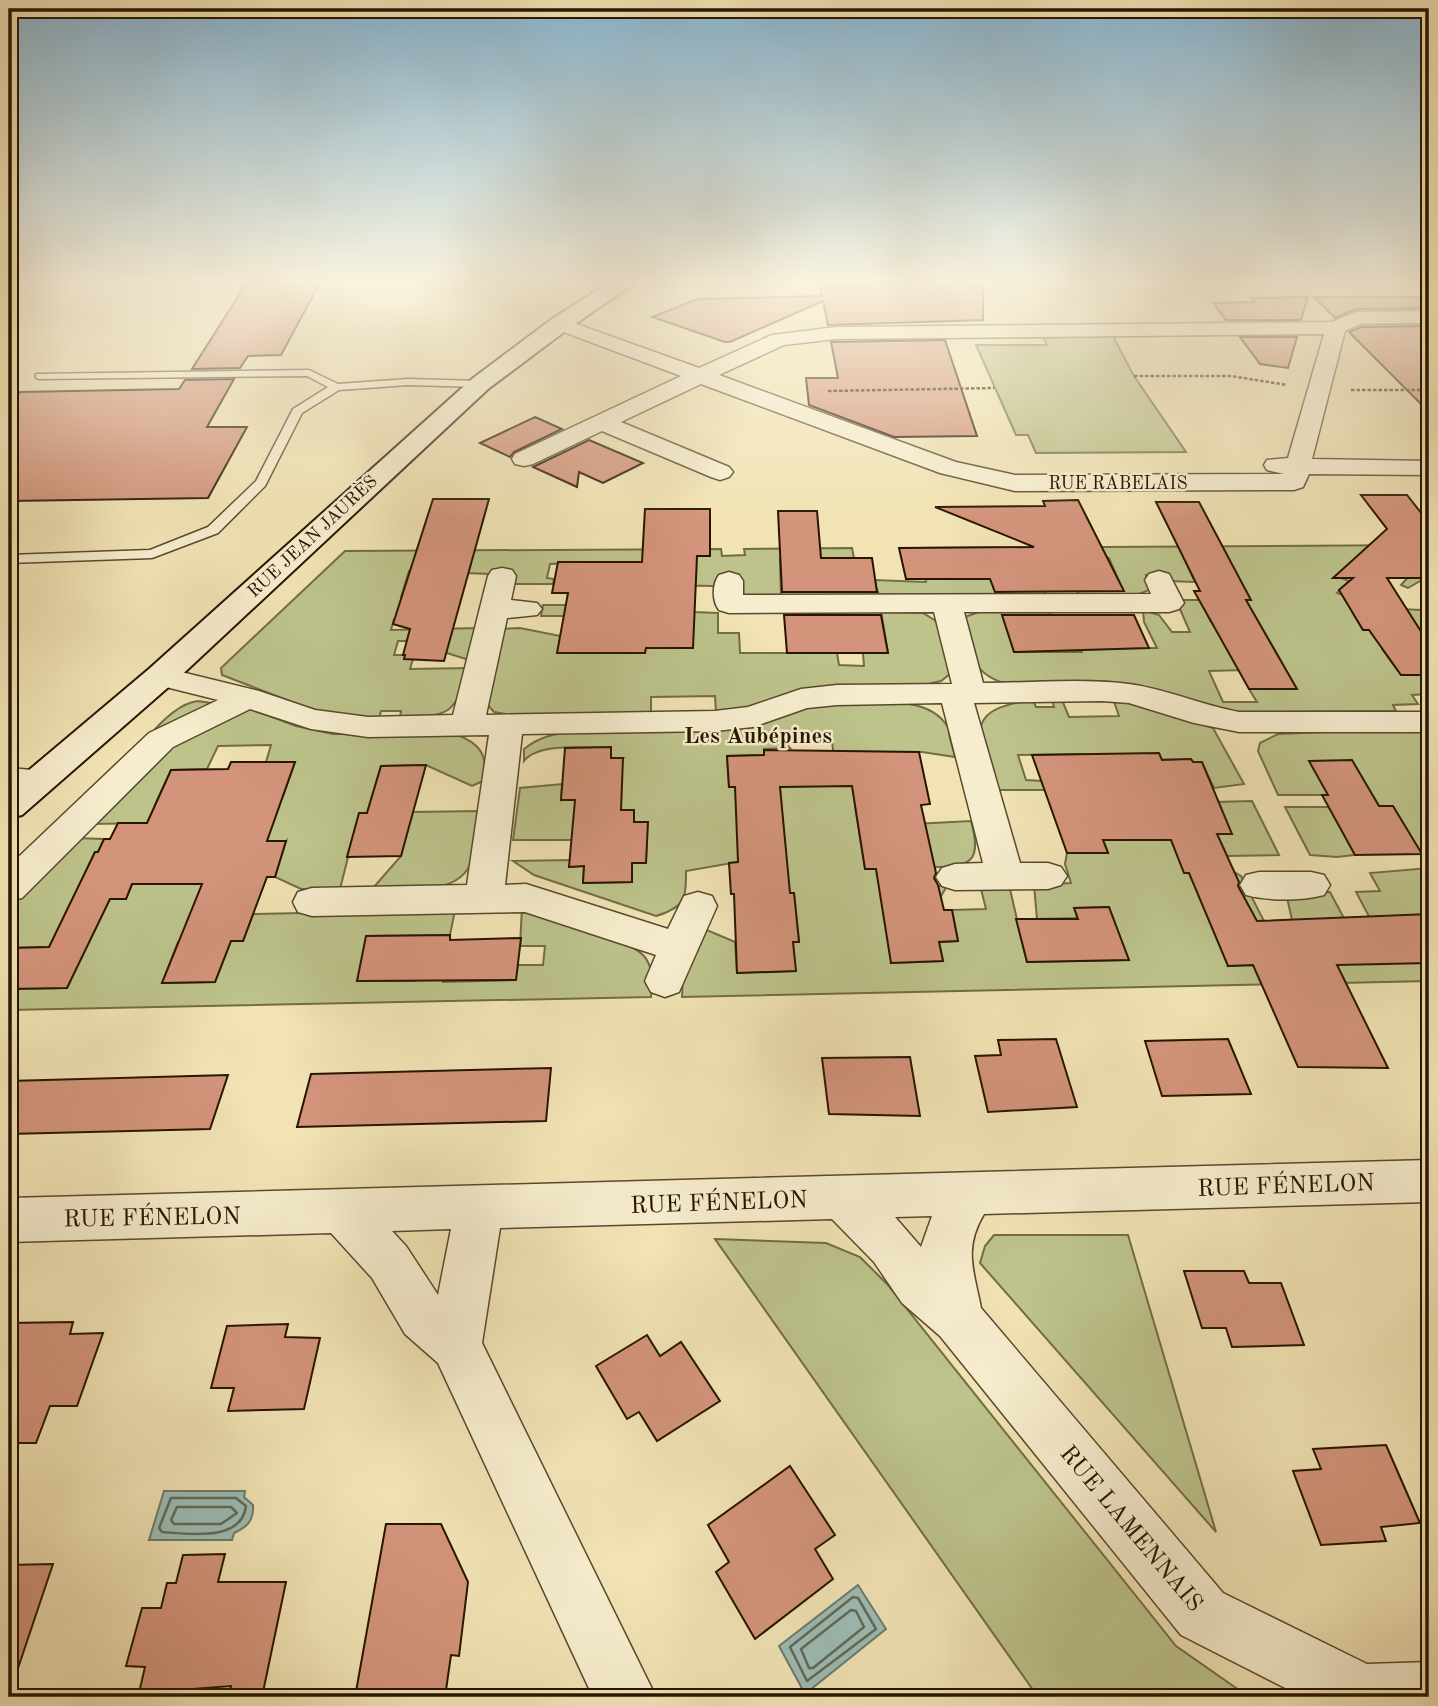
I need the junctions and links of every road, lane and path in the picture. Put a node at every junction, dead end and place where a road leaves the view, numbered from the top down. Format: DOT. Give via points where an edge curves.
graph roads {
  1 [pos="511,361"];
  2 [pos="662,361"];
  3 [pos="736,361"];
  4 [pos="1327,361"];
  5 [pos="40,376"];
  6 [pos="705,376"];
  7 [pos="1135,376"];
  8 [pos="480,384"];
  9 [pos="336,387"];
  10 [pos="994,388"];
  11 [pos="1319,390"];
  12 [pos="1429,390"];
  13 [pos="813,417"];
  14 [pos="603,423"];
  15 [pos="524,459"];
  16 [pos="1298,465"];
  17 [pos="1429,468"];
  18 [pos="720,472"];
  19 [pos="9,559"];
  20 [pos="502,576"];
  21 [pos="1170,603"];
  22 [pos="729,604"];
  23 [pos="947,604"];
  24 [pos="494,609"];
  25 [pos="527,609"];
  26 [pos="161,676"];
  27 [pos="962,693"];
  28 [pos="248,698"];
  29 [pos="1429,722"];
  30 [pos="467,726"];
  31 [pos="507,726"];
  32 [pos="9,773"];
  33 [pos="44,776"];
  34 [pos="9,806"];
  35 [pos="1005,876"];
  36 [pos="1048,876"];
  37 [pos="954,877"];
  38 [pos="1311,885"];
  39 [pos="1259,886"];
  40 [pos="9,888"];
  41 [pos="484,898"];
  42 [pos="312,902"];
  43 [pos="698,906"];
  44 [pos="1429,1181"];
  45 [pos="970,1194"];
  46 [pos="843,1198"];
  47 [pos="480,1209"];
  48 [pos="343,1212"];
  49 [pos="9,1220"];
  50 [pos="958,1319"];
  51 [pos="456,1345"];
  52 [pos="1429,1693"];
  53 [pos="622,1694"];
  1 -- 8 [label="main road, RUE JEAN JAURÈS"];
  2 -- 6 [label="street, RUE RABELAIS"];
  3 -- 6 [label="street"];
  4 -- 11 [label="street"];
  5 -- 9 [label="lane" via="309,373"];
  6 -- 13 [label="street, RUE RABELAIS"];
  6 -- 14 [label="street"];
  7 -- 11 [label="path" via="1231,376"];
  8 -- 9 [label="lane"];
  8 -- 26 [label="main road, RUE JEAN JAURÈS"];
  9 -- 19 [label="lane" via="297,411 261,483 213,530 152,554"];
  10 -- 13 [label="path" via="805,391"];
  11 -- 12 [label="path"];
  11 -- 16 [label="street"];
  13 -- 16 [label="street, RUE RABELAIS" via="928,460"];
  14 -- 15 [label="street"];
  14 -- 18 [label="street"];
  16 -- 17 [label="street, RUE RABELAIS"];
  20 -- 24 [label="street"];
  21 -- 23 [label="street"];
  22 -- 23 [label="street"];
  23 -- 27 [label="street"];
  24 -- 25 [label="street"];
  24 -- 30 [label="street"];
  26 -- 28 [label="street"];
  26 -- 33 [label="main road, RUE JEAN JAURÈS"];
  27 -- 29 [label="street" via="1132,694 1239,722"];
  27 -- 31 [label="street" via="801,699 753,717 715,722"];
  27 -- 35 [label="street"];
  28 -- 30 [label="street" via="311,719 368,727"];
  28 -- 40 [label="street" via="162,740"];
  30 -- 31 [label="street"];
  31 -- 41 [label="street"];
  32 -- 33 [label="lane"];
  33 -- 34 [label="main road, RUE JEAN JAURÈS"];
  35 -- 36 [label="street"];
  35 -- 37 [label="street"];
  38 -- 39 [label="street"];
  41 -- 42 [label="street"];
  41 -- 43 [label="street" via="526,898 672,964"];
  44 -- 45 [label="street, RUE FÉNELON"];
  45 -- 46 [label="street, RUE FÉNELON"];
  45 -- 50 [label="street" via="953,1222 945,1249"];
  46 -- 47 [label="street, RUE FÉNELON"];
  46 -- 50 [label="street, RUE LAMENNAIS" via="891,1246 920,1286"];
  47 -- 48 [label="street, RUE FÉNELON"];
  47 -- 51 [label="street"];
  48 -- 49 [label="street, RUE FÉNELON"];
  48 -- 51 [label="street" via="389,1262 423,1317"];
  50 -- 52 [label="street, RUE LAMENNAIS" via="1202,1614 1364,1696"];
  51 -- 53 [label="street"];
}
